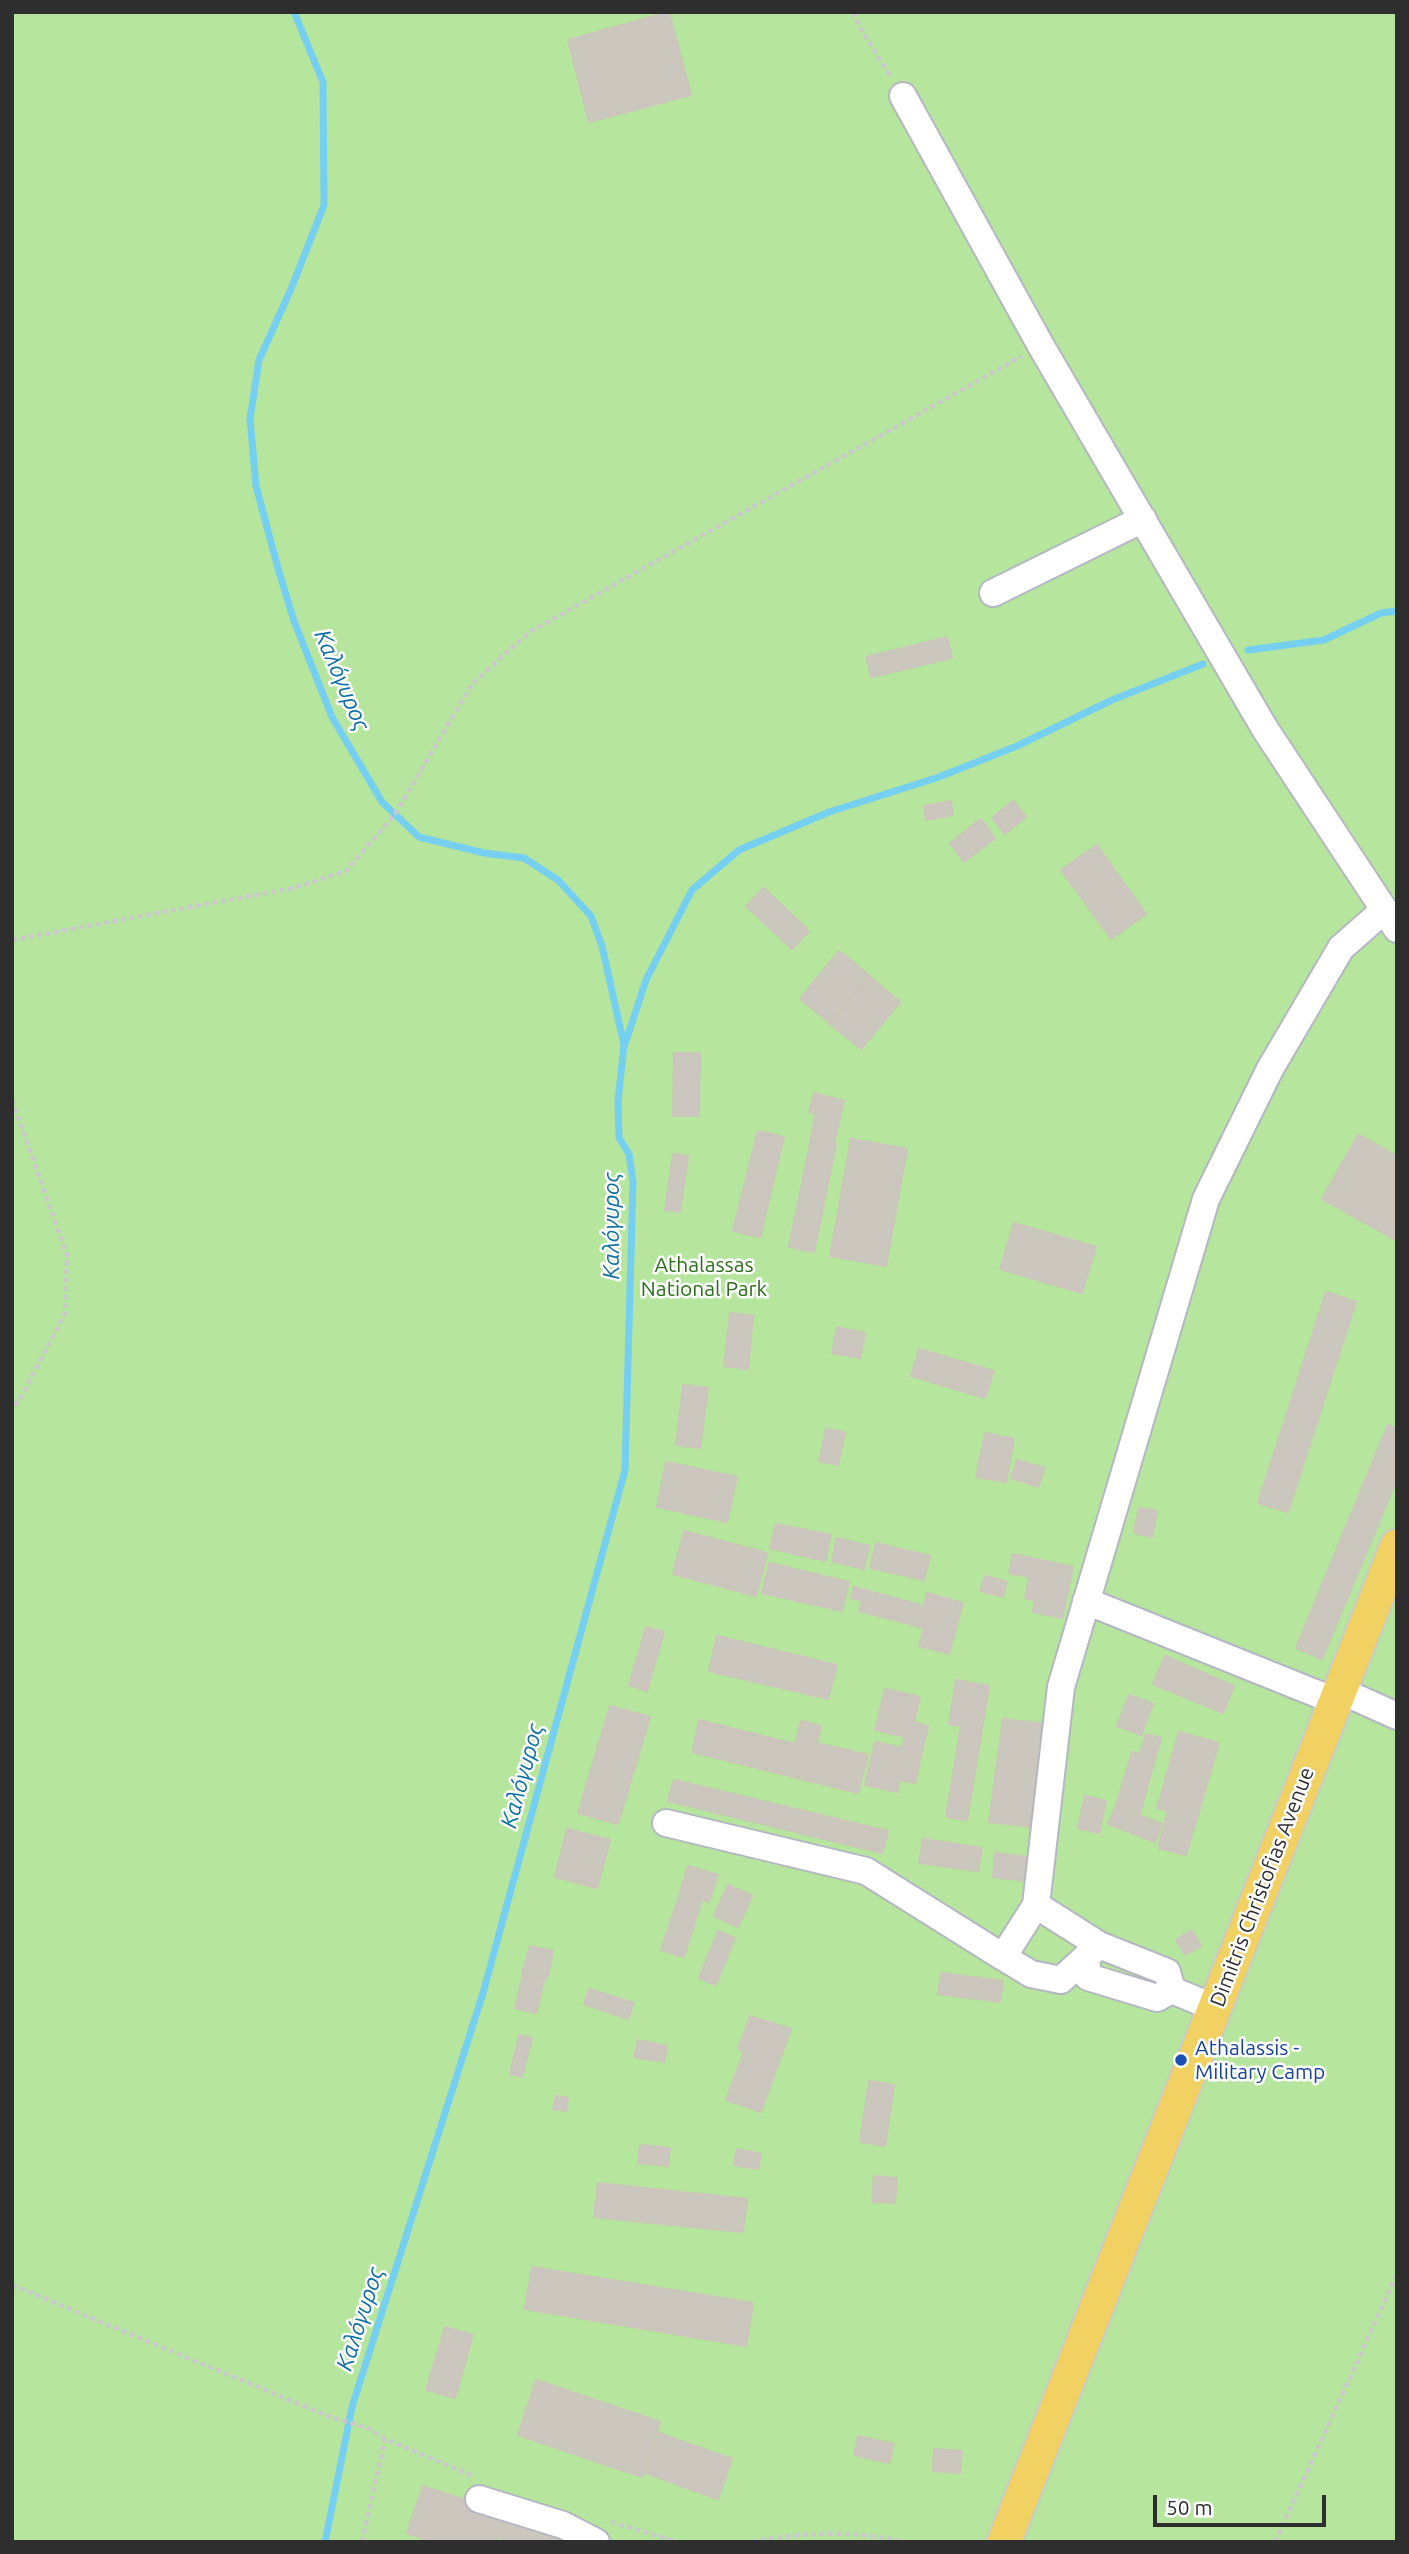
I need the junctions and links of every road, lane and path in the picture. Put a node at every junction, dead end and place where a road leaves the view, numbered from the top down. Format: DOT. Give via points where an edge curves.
graph roads {
  1 [pos="853,12"];
  2 [pos="903,96"];
  3 [pos="1041,346"];
  4 [pos="1143,519"];
  5 [pos="993,593"];
  6 [pos="1390,920"];
  7 [pos="12,940"];
  8 [pos="12,1100"];
  9 [pos="12,1407"];
  10 [pos="1397,1546"];
  11 [pos="1086,1601"];
  12 [pos="1337,1696"];
  13 [pos="1397,1716"];
  14 [pos="666,1823"];
  15 [pos="1035,1905"];
  16 [pos="1092,1951"];
  17 [pos="1003,1957"];
  18 [pos="1215,2008"];
  19 [pos="1397,2274"];
  20 [pos="12,2285"];
  21 [pos="479,2499"];
  22 [pos="362,2542"];
  23 [pos="596,2542"];
  24 [pos="752,2542"];
  25 [pos="905,2542"];
  26 [pos="1004,2542"];
  27 [pos="1275,2542"];
  1 -- 2 [label="path"];
  2 -- 3 [label="lane"];
  3 -- 4 [label="lane"];
  3 -- 7 [label="path" via="528,633 471,684 395,814 346,871 293,888"];
  4 -- 5 [label="lane"];
  4 -- 6 [label="lane" via="1265,729"];
  6 -- 11 [label="lane" via="1341,948 1270,1069 1206,1199"];
  8 -- 9 [label="path" via="67,1255 65,1313"];
  10 -- 12 [label="main road, Dimitris Christofias Avenue"];
  11 -- 12 [label="lane"];
  11 -- 15 [label="lane" via="1061,1687"];
  12 -- 13 [label="lane"];
  12 -- 18 [label="main road, Dimitris Christofias Avenue"];
  14 -- 17 [label="lane" via="866,1871"];
  15 -- 16 [label="lane"];
  15 -- 17 [label="lane"];
  16 -- 17 [label="lane" via="1061,1980 1031,1974"];
  16 -- 18 [label="lane" via="1088,1977 1157,1997 1172,1990"];
  18 -- 26 [label="main road, Dimitris Christofias Avenue"];
  19 -- 27 [label="path"];
  20 -- 22 [label="path" via="385,2439"];
  21 -- 23 [label="lane" via="563,2525"];
  24 -- 25 [label="path" via="808,2533 872,2535"];
}
